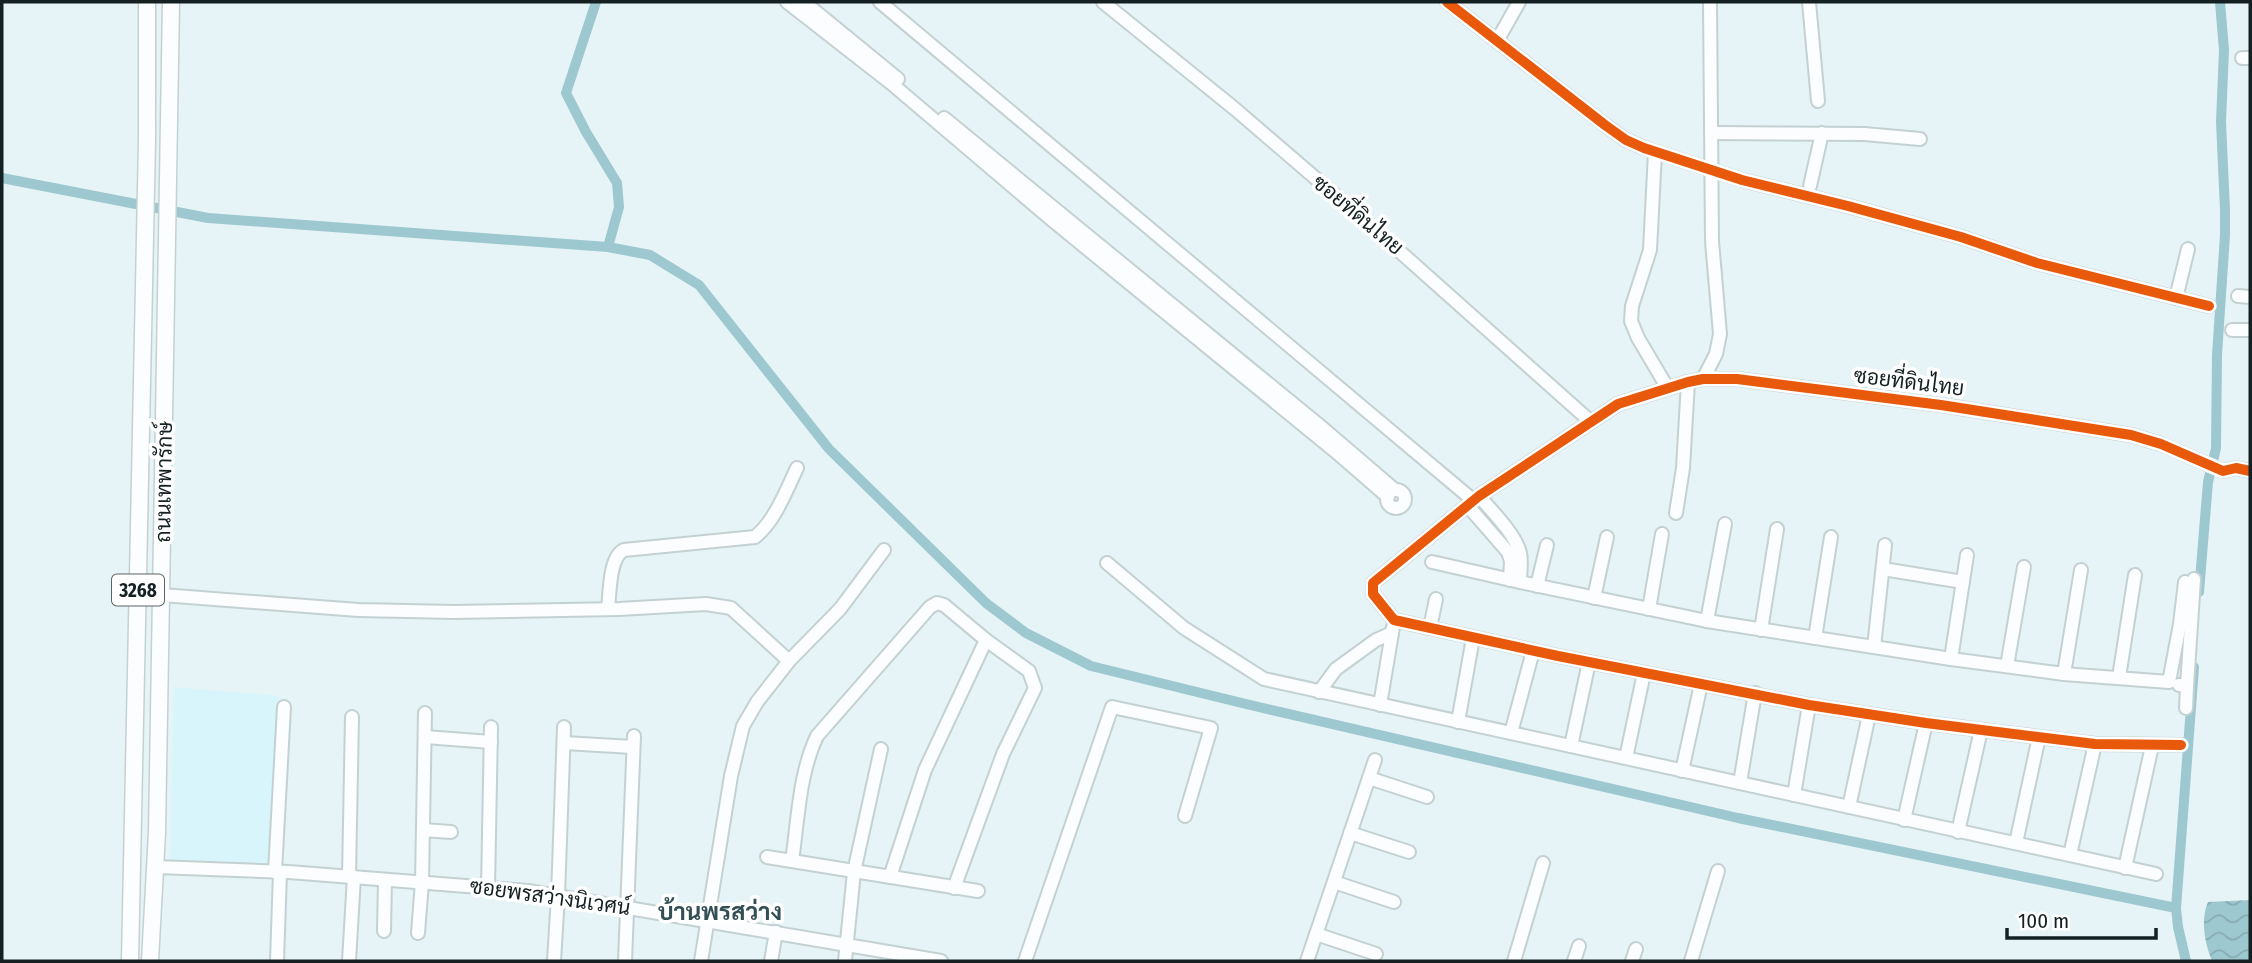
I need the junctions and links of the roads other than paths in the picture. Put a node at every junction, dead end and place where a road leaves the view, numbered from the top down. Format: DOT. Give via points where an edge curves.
graph roads {
  1 [pos="148,2"];
  2 [pos="171,2"];
  3 [pos="787,2"];
  4 [pos="804,2"];
  5 [pos="880,2"];
  6 [pos="1103,2"];
  7 [pos="1447,2"];
  8 [pos="1519,2"];
  9 [pos="1710,2"];
  10 [pos="1809,2"];
  11 [pos="1497,41"];
  12 [pos="1818,101"];
  13 [pos="923,105"];
  14 [pos="1711,133"];
  15 [pos="1822,133"];
  16 [pos="1920,139"];
  17 [pos="1655,152"];
  18 [pos="1711,170"];
  19 [pos="1810,186"];
  20 [pos="2188,249"];
  21 [pos="2176,298"];
  22 [pos="2209,306"];
  23 [pos="2232,330"];
  24 [pos="2250,330"];
  25 [pos="1703,379"];
  26 [pos="1688,382"];
  27 [pos="1667,387"];
  28 [pos="1590,421"];
  29 [pos="797,468"];
  30 [pos="2250,471"];
  31 [pos="1391,494"];
  32 [pos="1474,501"];
  33 [pos="1676,513"];
  34 [pos="1725,524"];
  35 [pos="1777,529"];
  36 [pos="1662,534"];
  37 [pos="1607,537"];
  38 [pos="1831,537"];
  39 [pos="1547,545"];
  40 [pos="1885,545"];
  41 [pos="884,550"];
  42 [pos="1967,555"];
  43 [pos="1432,562"];
  44 [pos="1108,563"];
  45 [pos="2024,567"];
  46 [pos="1883,569"];
  47 [pos="2081,570"];
  48 [pos="2135,575"];
  49 [pos="1515,581"];
  50 [pos="1963,582"];
  51 [pos="1537,586"];
  52 [pos="162,595"];
  53 [pos="1594,598"];
  54 [pos="1436,599"];
  55 [pos="608,608"];
  56 [pos="1649,609"];
  57 [pos="1707,621"];
  58 [pos="1393,627"];
  59 [pos="1430,628"];
  60 [pos="1761,630"];
  61 [pos="1473,638"];
  62 [pos="1815,638"];
  63 [pos="986,640"];
  64 [pos="1874,647"];
  65 [pos="1533,651"];
  66 [pos="1951,659"];
  67 [pos="789,661"];
  68 [pos="1588,662"];
  69 [pos="2007,666"];
  70 [pos="1644,673"];
  71 [pos="2064,674"];
  72 [pos="2119,677"];
  73 [pos="2169,682"];
  74 [pos="1702,684"];
  75 [pos="2187,686"];
  76 [pos="1319,692"];
  77 [pos="1755,693"];
  78 [pos="1380,705"];
  79 [pos="1809,705"];
  80 [pos="284,708"];
  81 [pos="2186,708"];
  82 [pos="425,713"];
  83 [pos="1869,715"];
  84 [pos="352,717"];
  85 [pos="1458,722"];
  86 [pos="1926,723"];
  87 [pos="491,727"];
  88 [pos="564,727"];
  89 [pos="1981,730"];
  90 [pos="1511,733"];
  91 [pos="425,737"];
  92 [pos="2039,737"];
  93 [pos="491,742"];
  94 [pos="564,743"];
  95 [pos="2095,744"];
  96 [pos="2181,745"];
  97 [pos="1571,746"];
  98 [pos="2152,746"];
  99 [pos="881,749"];
  100 [pos="1626,758"];
  101 [pos="1375,760"];
  102 [pos="1682,771"];
  103 [pos="1369,778"];
  104 [pos="1740,783"];
  105 [pos="1794,795"];
  106 [pos="1427,797"];
  107 [pos="1849,807"];
  108 [pos="1185,817"];
  109 [pos="1904,820"];
  110 [pos="423,830"];
  111 [pos="451,832"];
  112 [pos="1958,832"];
  113 [pos="1350,834"];
  114 [pos="2016,843"];
  115 [pos="1409,852"];
  116 [pos="2070,855"];
  117 [pos="767,857"];
  118 [pos="792,861"];
  119 [pos="1543,863"];
  120 [pos="156,867"];
  121 [pos="2125,867"];
  122 [pos="1718,871"];
  123 [pos="278,872"];
  124 [pos="854,872"];
  125 [pos="2156,874"];
  126 [pos="352,877"];
  127 [pos="890,877"];
  128 [pos="385,880"];
  129 [pos="422,882"];
  130 [pos="1334,882"];
  131 [pos="488,888"];
  132 [pos="954,888"];
  133 [pos="978,891"];
  134 [pos="558,896"];
  135 [pos="1394,902"];
  136 [pos="627,907"];
  137 [pos="709,920"];
  138 [pos="384,931"];
  139 [pos="776,932"];
  140 [pos="418,933"];
  141 [pos="1316,934"];
  142 [pos="847,944"];
  143 [pos="1578,946"];
  144 [pos="1376,954"];
  145 [pos="922,959"];
  146 [pos="130,961"];
  147 [pos="150,961"];
  148 [pos="277,961"];
  149 [pos="349,961"];
  150 [pos="554,961"];
  151 [pos="625,961"];
  152 [pos="701,961"];
  153 [pos="771,961"];
  154 [pos="845,961"];
  155 [pos="941,961"];
  156 [pos="1025,961"];
  157 [pos="1307,961"];
  158 [pos="1514,961"];
  159 [pos="1574,961"];
  160 [pos="1691,961"];
  1 -- 146 [label="main road, ถนนเทพารักษ์ / 3268"];
  2 -- 52 [label="main road, ถนนเทพารักษ์ / 3268"];
  3 -- 13 [label="street"];
  4 -- 13 [label="street"];
  5 -- 32 [label="street"];
  6 -- 28 [label="street, ซอยที่ดินไทย" via="1370,225"];
  7 -- 11 [label="street"];
  8 -- 11 [label="street"];
  9 -- 14 [label="street"];
  10 -- 12 [label="street"];
  11 -- 17 [label="street" via="1605,125"];
  13 -- 31 [label="street"];
  14 -- 15 [label="street"];
  14 -- 18 [label="street"];
  15 -- 16 [label="street"];
  15 -- 19 [label="street"];
  17 -- 18 [label="street"];
  17 -- 27 [label="street" via="1650,250 1632,306 1632,321"];
  18 -- 21 [label="street"];
  18 -- 25 [label="street" via="1720,334"];
  20 -- 21 [label="street"];
  21 -- 22 [label="street"];
  23 -- 24 [label="street"];
  25 -- 26 [label="street, ซอยที่ดินไทย"];
  25 -- 30 [label="street, ซอยที่ดินไทย" via="1737,379 1941,405 2108,431 2149,440 2223,471"];
  26 -- 27 [label="street, ซอยที่ดินไทย"];
  26 -- 33 [label="street"];
  27 -- 28 [label="street, ซอยที่ดินไทย" via="1618,404"];
  28 -- 32 [label="street"];
  29 -- 55 [label="street" via="779,505 755,537 618,552"];
  32 -- 49 [label="street" via="1505,539 1519,548"];
  32 -- 58 [label="street" via="1373,583 1373,594"];
  34 -- 57 [label="street"];
  35 -- 60 [label="street"];
  36 -- 56 [label="street"];
  37 -- 53 [label="street"];
  38 -- 62 [label="street"];
  39 -- 51 [label="street"];
  40 -- 46 [label="street"];
  41 -- 67 [label="street" via="840,609"];
  42 -- 50 [label="street"];
  43 -- 49 [label="street"];
  44 -- 76 [label="street" via="1184,628 1264,679"];
  45 -- 69 [label="street"];
  46 -- 50 [label="street"];
  46 -- 64 [label="street"];
  47 -- 71 [label="street"];
  48 -- 72 [label="street"];
  49 -- 51 [label="street"];
  50 -- 66 [label="street"];
  51 -- 53 [label="street"];
  52 -- 55 [label="street" via="358,610"];
  52 -- 120 [label="main road, ถนนเทพารักษ์ / 3268"];
  53 -- 56 [label="street"];
  54 -- 59 [label="street"];
  55 -- 67 [label="street" via="706,604 731,608"];
  56 -- 57 [label="street"];
  57 -- 60 [label="street"];
  58 -- 59 [label="street"];
  58 -- 76 [label="street" via="1336,669"];
  58 -- 78 [label="street"];
  59 -- 61 [label="street"];
  60 -- 62 [label="street"];
  61 -- 65 [label="street"];
  61 -- 85 [label="street"];
  62 -- 64 [label="street"];
  63 -- 118 [label="street" via="944,605 930,607 817,736 803,778"];
  63 -- 127 [label="street" via="925,770"];
  63 -- 132 [label="street" via="1029,671 1035,688 1003,754"];
  64 -- 66 [label="street"];
  65 -- 68 [label="street"];
  65 -- 90 [label="street"];
  66 -- 69 [label="street"];
  67 -- 137 [label="street" via="743,726"];
  68 -- 70 [label="street"];
  68 -- 97 [label="street"];
  69 -- 71 [label="street"];
  70 -- 74 [label="street"];
  70 -- 100 [label="street"];
  71 -- 72 [label="street"];
  72 -- 73 [label="street"];
  73 -- 75 [label="street"];
  73 -- 75 [label="street" via="2190,581"];
  74 -- 77 [label="street"];
  74 -- 102 [label="street"];
  75 -- 81 [label="street"];
  76 -- 78 [label="street"];
  77 -- 79 [label="street"];
  77 -- 104 [label="street"];
  78 -- 85 [label="street"];
  79 -- 83 [label="street"];
  79 -- 105 [label="street"];
  80 -- 123 [label="street"];
  82 -- 91 [label="street"];
  83 -- 86 [label="street"];
  83 -- 107 [label="street"];
  84 -- 126 [label="street"];
  85 -- 90 [label="street"];
  86 -- 89 [label="street"];
  86 -- 109 [label="street"];
  87 -- 93 [label="street"];
  88 -- 94 [label="street"];
  89 -- 92 [label="street"];
  89 -- 112 [label="street"];
  90 -- 97 [label="street"];
  91 -- 93 [label="street"];
  91 -- 110 [label="street"];
  92 -- 95 [label="street"];
  92 -- 114 [label="street"];
  93 -- 131 [label="street"];
  94 -- 134 [label="street"];
  94 -- 136 [label="street" via="634,741"];
  95 -- 98 [label="street"];
  95 -- 116 [label="street"];
  96 -- 98 [label="street"];
  97 -- 100 [label="street"];
  98 -- 121 [label="street"];
  99 -- 124 [label="street"];
  100 -- 102 [label="street"];
  101 -- 103 [label="street"];
  102 -- 104 [label="street"];
  103 -- 106 [label="street"];
  103 -- 113 [label="street"];
  104 -- 105 [label="street"];
  105 -- 107 [label="street"];
  107 -- 109 [label="street"];
  108 -- 156 [label="street" via="1211,729 1112,707"];
  109 -- 112 [label="street"];
  110 -- 111 [label="street"];
  110 -- 129 [label="street"];
  112 -- 114 [label="street"];
  113 -- 115 [label="street"];
  113 -- 130 [label="street"];
  114 -- 116 [label="street"];
  116 -- 121 [label="street"];
  117 -- 118 [label="street"];
  118 -- 124 [label="street"];
  119 -- 158 [label="street"];
  120 -- 123 [label="street, ซอยพรสว่างนิเวศน์"];
  120 -- 147 [label="main road, ถนนเทพารักษ์ / 3268"];
  121 -- 125 [label="street"];
  122 -- 160 [label="street"];
  123 -- 126 [label="street, ซอยพรสว่างนิเวศน์"];
  123 -- 148 [label="street"];
  124 -- 127 [label="street"];
  124 -- 142 [label="street"];
  126 -- 128 [label="street, ซอยพรสว่างนิเวศน์"];
  126 -- 149 [label="street"];
  127 -- 132 [label="street"];
  128 -- 129 [label="street, ซอยพรสว่างนิเวศน์"];
  128 -- 138 [label="street"];
  129 -- 131 [label="street, ซอยพรสว่างนิเวศน์"];
  129 -- 140 [label="street"];
  130 -- 135 [label="street"];
  130 -- 141 [label="street"];
  131 -- 134 [label="street, ซอยพรสว่างนิเวศน์"];
  132 -- 133 [label="street"];
  134 -- 136 [label="street, ซอยพรสว่างนิเวศน์"];
  134 -- 150 [label="street"];
  136 -- 137 [label="street, ซอยพรสว่างนิเวศน์"];
  136 -- 151 [label="street"];
  137 -- 139 [label="street, ซอยพรสว่างนิเวศน์"];
  137 -- 152 [label="street"];
  139 -- 142 [label="street, ซอยพรสว่างนิเวศน์"];
  139 -- 153 [label="street"];
  141 -- 144 [label="street"];
  141 -- 157 [label="street"];
  142 -- 145 [label="street, ซอยพรสว่างนิเวศน์"];
  142 -- 154 [label="street"];
  143 -- 159 [label="street"];
  145 -- 155 [label="street, ซอยพรสว่างนิเวศน์"];
}
